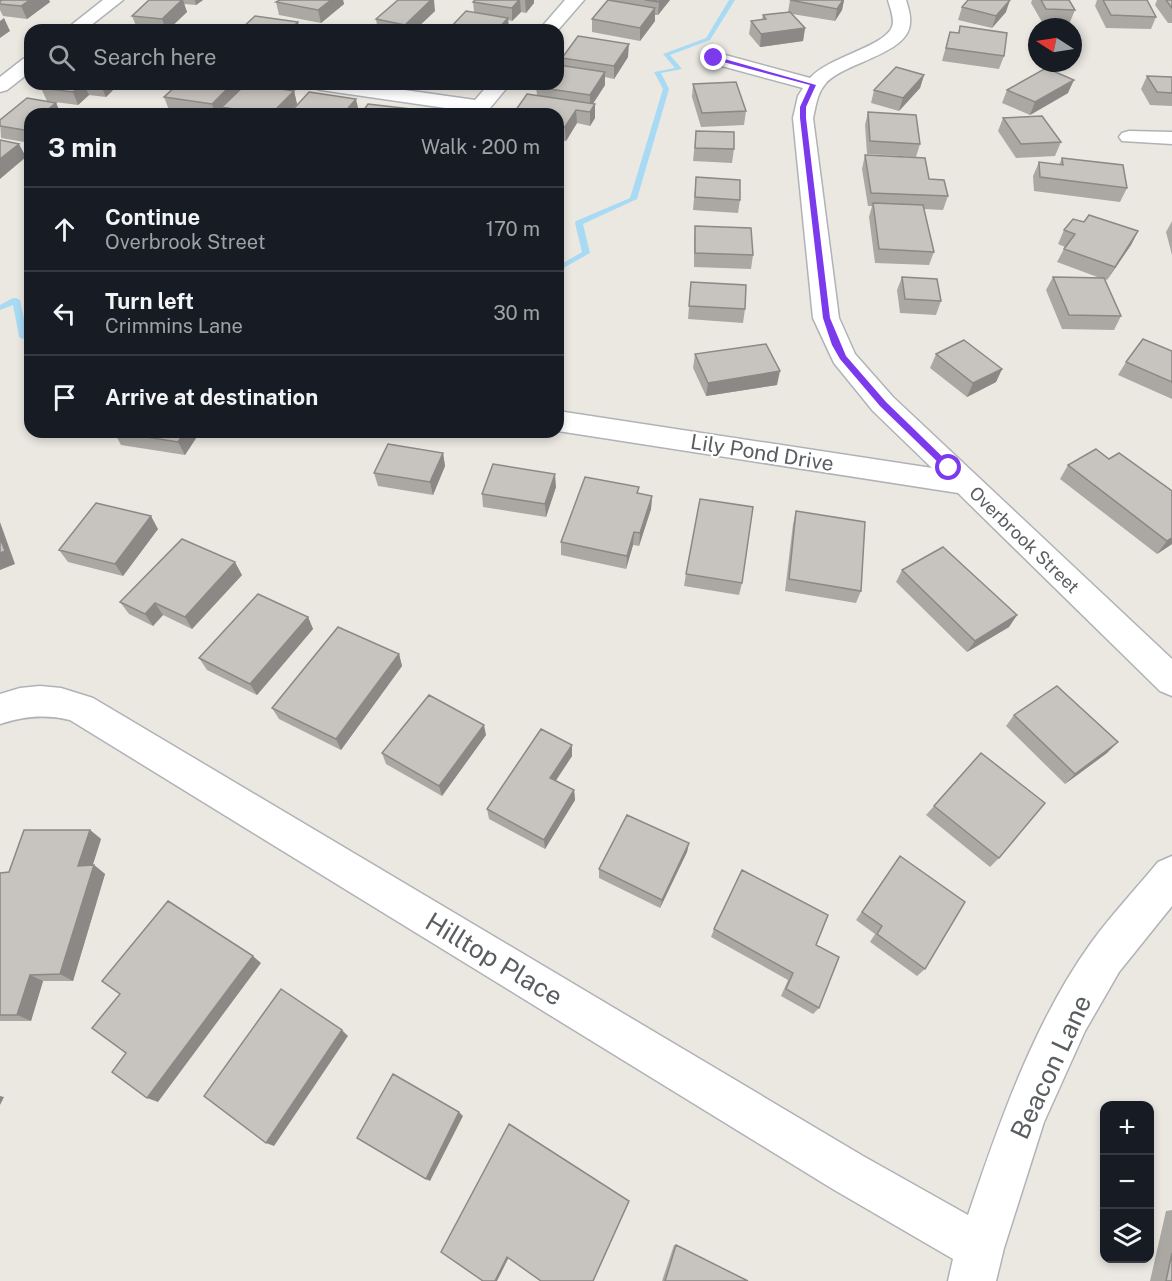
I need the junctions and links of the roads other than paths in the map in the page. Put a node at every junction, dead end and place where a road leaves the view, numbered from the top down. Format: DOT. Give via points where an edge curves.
graph roads {
  1 [pos="114,0"];
  2 [pos="574,0"];
  3 [pos="897,0"];
  4 [pos="82,24"];
  5 [pos="553,24"];
  6 [pos="714,58"];
  7 [pos="24,68"];
  8 [pos="813,85"];
  9 [pos="0,86"];
  10 [pos="356,90"];
  11 [pos="495,90"];
  12 [pos="460,108"];
  13 [pos="480,108"];
  14 [pos="1129,137"];
  15 [pos="1172,138"];
  16 [pos="564,422"];
  17 [pos="966,484"];
  18 [pos="1172,681"];
  19 [pos="0,709"];
  20 [pos="1172,875"];
  21 [pos="976,1264"];
  1 -- 4 [label="street"];
  2 -- 5 [label="street"];
  3 -- 8 [label="street" via="902,25 893,38 827,72"];
  6 -- 8 [label="street"];
  7 -- 9 [label="street"];
  8 -- 17 [label="street, Overbrook Street" via="803,118 826,318 836,345 883,404"];
  10 -- 12 [label="street"];
  11 -- 13 [label="street"];
  14 -- 15 [label="street"];
  16 -- 17 [label="street, Lily Pond Drive"];
  17 -- 18 [label="street, Overbrook Street"];
  19 -- 21 [label="street, Hilltop Place" via="40,700 81,709 827,1160"];
  20 -- 21 [label="street, Beacon Lane" via="1105,958 1070,1016 1023,1118"];
}
